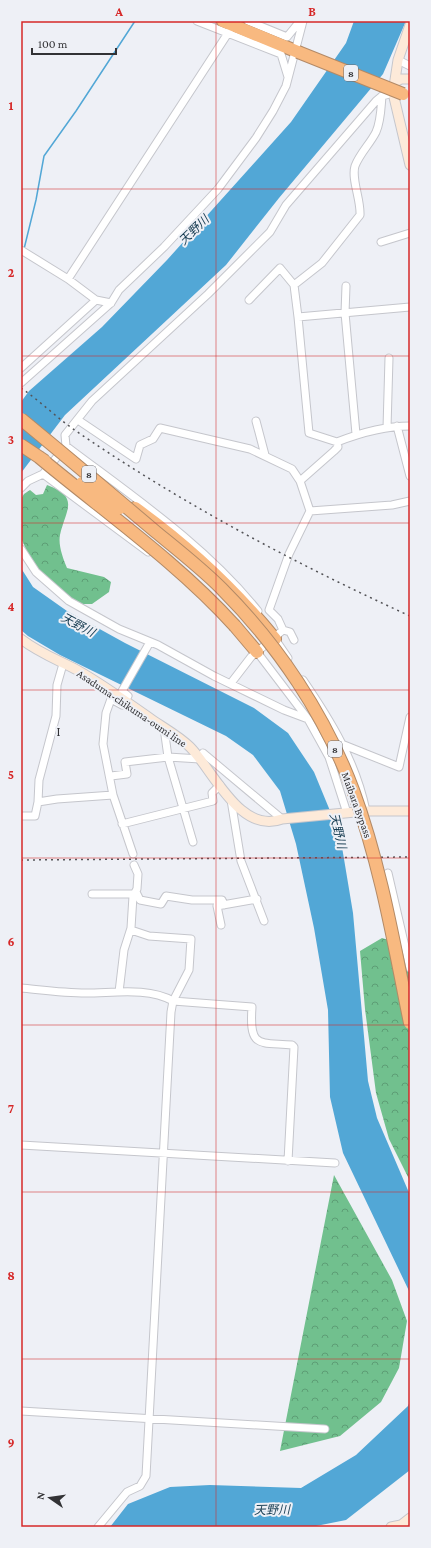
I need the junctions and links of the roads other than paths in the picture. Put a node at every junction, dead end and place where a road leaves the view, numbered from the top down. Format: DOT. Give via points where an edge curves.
graph roads {
  1 [pos="197,21"];
  2 [pos="248,21"];
  3 [pos="301,21"];
  4 [pos="410,26"];
  5 [pos="228,27"];
  6 [pos="297,51"];
  7 [pos="398,60"];
  8 [pos="410,66"];
  9 [pos="288,77"];
  10 [pos="410,79"];
  11 [pos="395,82"];
  12 [pos="402,95"];
  13 [pos="382,96"];
  14 [pos="410,165"];
  15 [pos="410,233"];
  16 [pos="381,242"];
  17 [pos="21,250"];
  18 [pos="68,279"];
  19 [pos="294,285"];
  20 [pos="346,286"];
  21 [pos="96,300"];
  22 [pos="249,300"];
  23 [pos="111,303"];
  24 [pos="410,307"];
  25 [pos="345,313"];
  26 [pos="298,317"];
  27 [pos="389,358"];
  28 [pos="21,368"];
  29 [pos="21,383"];
  30 [pos="21,419"];
  31 [pos="78,420"];
  32 [pos="256,421"];
  33 [pos="397,426"];
  34 [pos="410,426"];
  35 [pos="387,428"];
  36 [pos="356,434"];
  37 [pos="337,442"];
  38 [pos="21,445"];
  39 [pos="66,446"];
  40 [pos="265,455"];
  41 [pos="39,457"];
  42 [pos="43,474"];
  43 [pos="410,476"];
  44 [pos="300,481"];
  45 [pos="21,488"];
  46 [pos="106,488"];
  47 [pos="410,501"];
  48 [pos="310,511"];
  49 [pos="156,531"];
  50 [pos="21,548"];
  51 [pos="279,635"];
  52 [pos="21,639"];
  53 [pos="294,640"];
  54 [pos="148,644"];
  55 [pos="255,653"];
  56 [pos="63,664"];
  57 [pos="231,683"];
  58 [pos="125,701"];
  59 [pos="410,717"];
  60 [pos="308,719"];
  61 [pos="164,728"];
  62 [pos="344,745"];
  63 [pos="168,757"];
  64 [pos="200,759"];
  65 [pos="111,776"];
  66 [pos="220,785"];
  67 [pos="113,795"];
  68 [pos="230,800"];
  69 [pos="38,802"];
  70 [pos="182,808"];
  71 [pos="366,810"];
  72 [pos="410,811"];
  73 [pos="343,813"];
  74 [pos="21,816"];
  75 [pos="284,819"];
  76 [pos="122,824"];
  77 [pos="193,842"];
  78 [pos="133,854"];
  79 [pos="134,865"];
  80 [pos="388,873"];
  81 [pos="135,893"];
  82 [pos="92,894"];
  83 [pos="257,899"];
  84 [pos="224,905"];
  85 [pos="264,921"];
  86 [pos="220,925"];
  87 [pos="131,930"];
  88 [pos="410,968"];
  89 [pos="21,988"];
  90 [pos="119,992"];
  91 [pos="174,1002"];
  92 [pos="410,1023"];
  93 [pos="21,1145"];
  94 [pos="163,1154"];
  95 [pos="288,1161"];
  96 [pos="335,1164"];
  97 [pos="21,1411"];
  98 [pos="149,1419"];
  99 [pos="325,1429"];
  100 [pos="410,1518"];
  101 [pos="98,1527"];
  102 [pos="391,1527"];
  1 -- 5 [label="street"];
  2 -- 3 [label="street" via="287,37"];
  3 -- 6 [label="street"];
  4 -- 7 [label="main road"];
  5 -- 6 [label="highway, 8"];
  5 -- 9 [label="street" via="281,54"];
  5 -- 18 [label="street"];
  6 -- 9 [label="street"];
  6 -- 12 [label="highway, 8, bridge"];
  7 -- 8 [label="street"];
  7 -- 11 [label="main road"];
  9 -- 23 [label="street" via="273,111 234,169 169,241 119,290"];
  10 -- 11 [label="main road"];
  11 -- 12 [label="main road"];
  12 -- 13 [label="street"];
  12 -- 14 [label="main road"];
  13 -- 19 [label="street" via="377,131 355,168 360,215 322,263"];
  13 -- 31 [label="street" via="286,205 270,232 208,294 92,400"];
  15 -- 16 [label="street"];
  17 -- 18 [label="street"];
  18 -- 21 [label="street"];
  19 -- 22 [label="street" via="280,268"];
  19 -- 26 [label="street"];
  20 -- 25 [label="street"];
  21 -- 23 [label="street"];
  21 -- 28 [label="street"];
  23 -- 29 [label="street"];
  24 -- 25 [label="street"];
  25 -- 26 [label="street"];
  25 -- 36 [label="street"];
  26 -- 37 [label="street" via="309,433"];
  27 -- 35 [label="street"];
  30 -- 46 [label="highway, Maibara Bypass / 8, bridge"];
  31 -- 39 [label="street" via="65,435"];
  31 -- 40 [label="street" via="136,459 140,445 153,439 160,428 250,449"];
  32 -- 40 [label="street"];
  33 -- 34 [label="street"];
  33 -- 35 [label="street"];
  33 -- 43 [label="street"];
  35 -- 36 [label="street"];
  36 -- 37 [label="street"];
  37 -- 44 [label="street" via="338,447"];
  38 -- 41 [label="highway, Maibara Bypass / 8, bridge"];
  39 -- 42 [label="street"];
  39 -- 51 [label="street" via="162,520 239,587"];
  40 -- 44 [label="street" via="292,469"];
  41 -- 49 [label="highway, Maibara Bypass / 8, bridge"];
  41 -- 55 [label="highway, bridge" via="172,565 213,602"];
  42 -- 45 [label="street" via="28,481"];
  42 -- 55 [label="street" via="169,569 210,606"];
  44 -- 48 [label="street"];
  46 -- 49 [label="highway, Maibara Bypass / 8, bridge"];
  46 -- 51 [label="highway, bridge" via="189,550 258,618"];
  47 -- 48 [label="street" via="392,505"];
  48 -- 51 [label="street" via="289,554 269,610 278,619"];
  49 -- 92 [label="highway, Maibara Bypass / 8, bridge" via="221,588 256,627 302,688 323,723 353,789 376,859"];
  50 -- 54 [label="street" via="30,566 69,601"];
  51 -- 53 [label="street" via="290,632"];
  51 -- 55 [label="street"];
  51 -- 62 [label="street"];
  52 -- 56 [label="main road, Asaduma-chikuma-oumi line"];
  54 -- 57 [label="street"];
  54 -- 58 [label="street" via="122,691 128,696"];
  55 -- 57 [label="street"];
  55 -- 60 [label="street"];
  56 -- 58 [label="main road, Asaduma-chikuma-oumi line"];
  56 -- 69 [label="street" via="57,685 56,716 39,780"];
  57 -- 60 [label="street" via="284,710"];
  58 -- 61 [label="main road, Asaduma-chikuma-oumi line"];
  58 -- 65 [label="street" via="122,705 111,699 106,713 103,744"];
  59 -- 62 [label="street" via="399,767"];
  60 -- 73 [label="street" via="329,757"];
  61 -- 63 [label="street"];
  61 -- 64 [label="main road, Asaduma-chikuma-oumi line" via="189,746"];
  62 -- 71 [label="street" via="362,791"];
  63 -- 64 [label="street"];
  63 -- 65 [label="street" via="125,762 127,774"];
  63 -- 70 [label="street"];
  64 -- 66 [label="main road, Asaduma-chikuma-oumi line"];
  64 -- 75 [label="street" via="203,753"];
  65 -- 67 [label="street"];
  66 -- 68 [label="main road, Asaduma-chikuma-oumi line"];
  66 -- 70 [label="street" via="212,793 214,801"];
  67 -- 69 [label="street"];
  67 -- 76 [label="street"];
  68 -- 75 [label="main road, Asaduma-chikuma-oumi line" via="251,816 274,822"];
  68 -- 83 [label="street" via="242,861"];
  69 -- 74 [label="street" via="35,816"];
  70 -- 76 [label="street"];
  70 -- 77 [label="street"];
  71 -- 72 [label="main road, Asaduma-chikuma-oumi line"];
  71 -- 73 [label="main road, Asaduma-chikuma-oumi line"];
  73 -- 75 [label="main road, Asaduma-chikuma-oumi line"];
  76 -- 78 [label="street"];
  79 -- 81 [label="street" via="138,874"];
  80 -- 88 [label="street"];
  81 -- 82 [label="street"];
  81 -- 84 [label="street" via="140,900 160,904 166,896 192,900 222,900"];
  81 -- 87 [label="street"];
  83 -- 84 [label="street"];
  83 -- 85 [label="street"];
  84 -- 86 [label="street" via="217,906"];
  87 -- 90 [label="street" via="124,950"];
  87 -- 91 [label="street" via="149,936 191,939 189,970"];
  89 -- 90 [label="street" via="85,993"];
  90 -- 91 [label="street" via="140,992"];
  91 -- 94 [label="street" via="171,1012"];
  91 -- 95 [label="street" via="252,1007 252,1029 261,1043 292,1045 294,1048"];
  93 -- 94 [label="street"];
  94 -- 95 [label="street"];
  94 -- 98 [label="street"];
  95 -- 96 [label="street"];
  97 -- 98 [label="street"];
  98 -- 99 [label="street"];
  98 -- 101 [label="street" via="146,1476 140,1486 127,1492"];
  100 -- 102 [label="main road" via="401,1525"];
}
